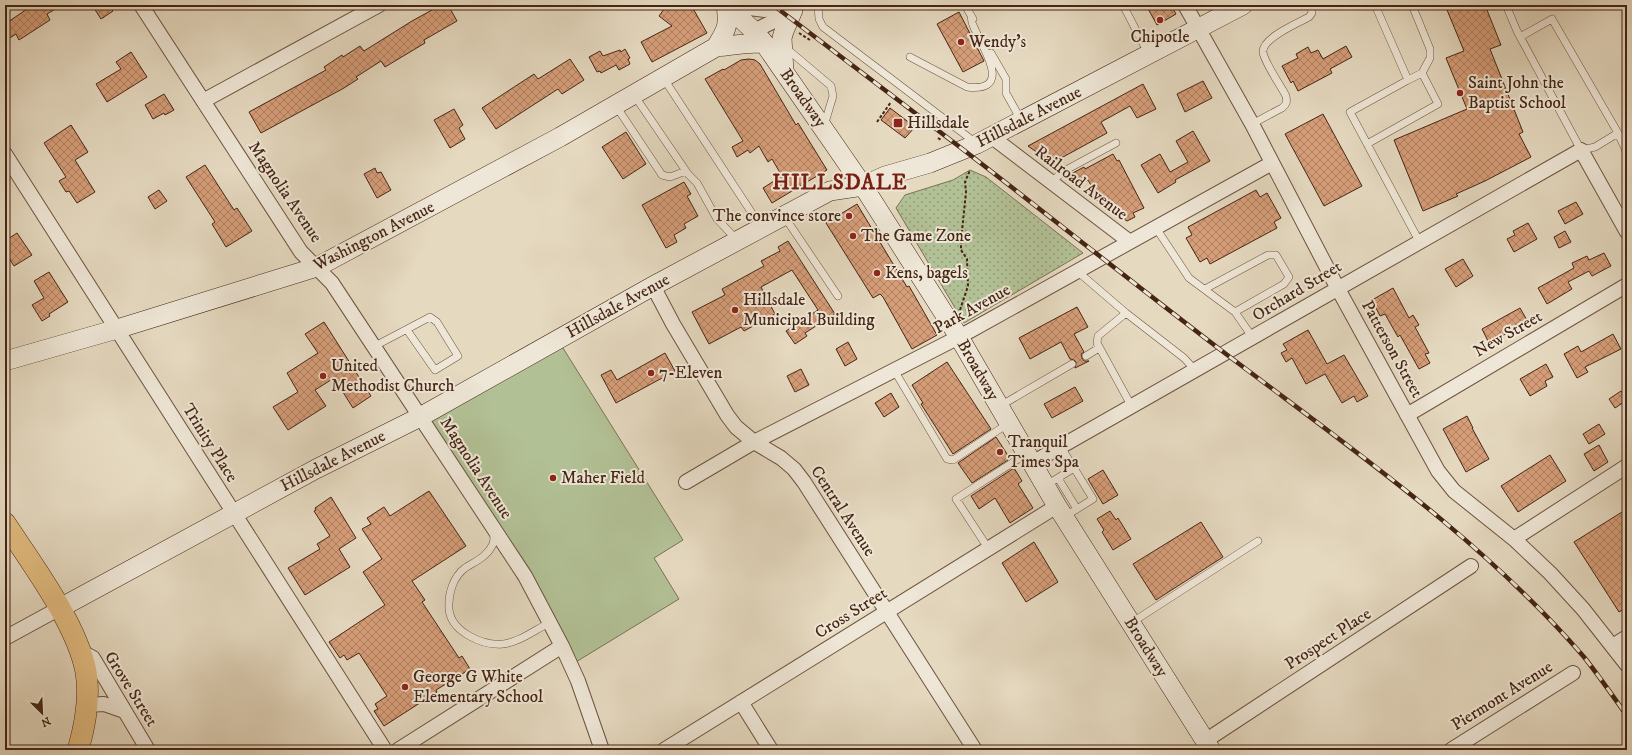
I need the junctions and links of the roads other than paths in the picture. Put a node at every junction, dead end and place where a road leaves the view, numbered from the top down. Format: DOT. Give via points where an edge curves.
graph roads {
  1 [pos="141,5"];
  2 [pos="379,5"];
  3 [pos="726,5"];
  4 [pos="818,5"];
  5 [pos="965,5"];
  6 [pos="1123,5"];
  7 [pos="1185,5"];
  8 [pos="1243,5"];
  9 [pos="1311,5"];
  10 [pos="1375,5"];
  11 [pos="1412,5"];
  12 [pos="1506,5"];
  13 [pos="790,7"];
  14 [pos="971,16"];
  15 [pos="1198,28"];
  16 [pos="759,37"];
  17 [pos="1520,37"];
  18 [pos="783,45"];
  19 [pos="716,47"];
  20 [pos="1149,55"];
  21 [pos="910,56"];
  22 [pos="784,72"];
  23 [pos="1422,73"];
  24 [pos="663,78"];
  25 [pos="1408,80"];
  26 [pos="633,95"];
  27 [pos="203,101"];
  28 [pos="615,105"];
  29 [pos="1022,122"];
  30 [pos="1252,124"];
  31 [pos="823,128"];
  32 [pos="1618,133"];
  33 [pos="985,141"];
  34 [pos="1116,143"];
  35 [pos="1367,144"];
  36 [pos="1581,150"];
  37 [pos="1627,153"];
  38 [pos="5,154"];
  39 [pos="1272,162"];
  40 [pos="686,171"];
  41 [pos="1051,182"];
  42 [pos="863,186"];
  43 [pos="784,216"];
  44 [pos="762,228"];
  45 [pos="1156,228"];
  46 [pos="1627,232"];
  47 [pos="737,240"];
  48 [pos="1419,241"];
  49 [pos="1130,242"];
  50 [pos="317,267"];
  51 [pos="1077,271"];
  52 [pos="1627,285"];
  53 [pos="653,286"];
  54 [pos="1338,288"];
  55 [pos="1205,289"];
  56 [pos="838,296"];
  57 [pos="1235,312"];
  58 [pos="1126,313"];
  59 [pos="117,329"];
  60 [pos="407,330"];
  61 [pos="955,331"];
  62 [pos="1252,338"];
  63 [pos="375,346"];
  64 [pos="1100,348"];
  65 [pos="1086,356"];
  66 [pos="5,361"];
  67 [pos="1072,364"];
  68 [pos="894,370"];
  69 [pos="1196,371"];
  70 [pos="1000,407"];
  71 [pos="1132,407"];
  72 [pos="1407,414"];
  73 [pos="420,416"];
  74 [pos="1009,423"];
  75 [pos="754,442"];
  76 [pos="1061,447"];
  77 [pos="1029,459"];
  78 [pos="1627,466"];
  79 [pos="1074,468"];
  80 [pos="686,482"];
  81 [pos="1051,482"];
  82 [pos="1066,510"];
  83 [pos="233,514"];
  84 [pos="5,523"];
  85 [pos="494,528"];
  86 [pos="1514,539"];
  87 [pos="1258,541"];
  88 [pos="988,548"];
  89 [pos="1471,566"];
  90 [pos="60,608"];
  91 [pos="886,612"];
  92 [pos="551,622"];
  93 [pos="1131,623"];
  94 [pos="1627,637"];
  95 [pos="5,638"];
  96 [pos="562,646"];
  97 [pos="1613,646"];
  98 [pos="80,651"];
  99 [pos="1627,665"];
  100 [pos="1573,673"];
  101 [pos="741,702"];
  102 [pos="87,705"];
  103 [pos="124,710"];
  104 [pos="1208,746"];
  105 [pos="78,750"];
  106 [pos="148,750"];
  107 [pos="385,750"];
  108 [pos="398,750"];
  109 [pos="602,750"];
  110 [pos="664,750"];
  111 [pos="771,750"];
  112 [pos="975,750"];
  113 [pos="1450,750"];
  1 -- 27 [label="street, Magnolia Avenue"];
  2 -- 27 [label="street"];
  3 -- 13 [label="street" via="765,10"];
  3 -- 16 [label="street, Broadway"];
  3 -- 19 [label="street, Washington Avenue" via="726,31"];
  4 -- 33 [label="lane" via="819,19 823,27"];
  5 -- 14 [label="lane"];
  6 -- 20 [label="lane"];
  7 -- 15 [label="street, Patterson Street"];
  8 -- 15 [label="street, Hillsdale Avenue"];
  9 -- 30 [label="lane" via="1312,13 1309,17 1267,41 1264,47 1265,59 1287,101 1282,108"];
  10 -- 25 [label="lane"];
  11 -- 23 [label="lane" via="1430,49 1430,58"];
  12 -- 17 [label="lane"];
  13 -- 16 [label="street, Washington Avenue"];
  13 -- 18 [label="street"];
  14 -- 21 [label="lane" via="972,24 990,60 993,74 984,87 967,87"];
  14 -- 29 [label="lane" via="1006,79 1006,93"];
  15 -- 20 [label="street, Hillsdale Avenue"];
  15 -- 30 [label="street, Patterson Street"];
  16 -- 19 [label="street, Washington Avenue" via="736,46"];
  16 -- 22 [label="street, Broadway"];
  17 -- 32 [label="lane" via="1552,19"];
  17 -- 36 [label="lane"];
  18 -- 22 [label="street"];
  18 -- 31 [label="lane" via="831,86 833,96"];
  19 -- 24 [label="street, Washington Avenue"];
  20 -- 29 [label="street, Hillsdale Avenue"];
  22 -- 31 [label="street, Broadway"];
  23 -- 25 [label="lane"];
  23 -- 35 [label="lane" via="1438,104"];
  24 -- 26 [label="street, Washington Avenue"];
  24 -- 44 [label="lane"];
  25 -- 35 [label="lane" via="1350,112"];
  26 -- 28 [label="street, Washington Avenue"];
  26 -- 40 [label="lane"];
  27 -- 50 [label="street, Magnolia Avenue" via="301,252"];
  28 -- 40 [label="lane" via="662,175 670,177"];
  28 -- 50 [label="street, Washington Avenue"];
  29 -- 33 [label="street, Hillsdale Avenue"];
  30 -- 39 [label="street, Patterson Street"];
  31 -- 42 [label="street, Broadway"];
  32 -- 36 [label="lane" via="1595,147"];
  32 -- 37 [label="lane"];
  33 -- 41 [label="street, Railroad Avenue"];
  33 -- 42 [label="street, Hillsdale Avenue"];
  34 -- 41 [label="lane" via="1064,171"];
  35 -- 48 [label="lane"];
  36 -- 46 [label="street"];
  36 -- 48 [label="street, Orchard Street"];
  38 -- 59 [label="street, Trinity Place"];
  39 -- 45 [label="street, Park Avenue"];
  39 -- 54 [label="street, Patterson Street"];
  40 -- 47 [label="lane" via="697,183 717,220"];
  41 -- 49 [label="street, Railroad Avenue"];
  42 -- 43 [label="street, Hillsdale Avenue" via="830,191"];
  42 -- 61 [label="street, Broadway"];
  43 -- 44 [label="street, Hillsdale Avenue"];
  43 -- 56 [label="lane"];
  44 -- 47 [label="street, Hillsdale Avenue"];
  45 -- 49 [label="street, Park Avenue"];
  45 -- 55 [label="lane" via="1189,278"];
  47 -- 53 [label="street, Hillsdale Avenue"];
  48 -- 54 [label="street, Orchard Street"];
  49 -- 51 [label="street, Park Avenue"];
  50 -- 59 [label="street, Washington Avenue"];
  50 -- 63 [label="street, Magnolia Avenue" via="332,283"];
  51 -- 58 [label="lane"];
  51 -- 61 [label="street, Park Avenue"];
  52 -- 72 [label="street, New Street"];
  53 -- 73 [label="street, Hillsdale Avenue"];
  53 -- 75 [label="street, Central Avenue" via="727,415 736,427"];
  54 -- 62 [label="street, Orchard Street"];
  54 -- 72 [label="street, Patterson Street"];
  55 -- 57 [label="lane"];
  55 -- 57 [label="lane" via="1268,255 1276,256 1289,277 1284,284"];
  57 -- 62 [label="lane"];
  58 -- 64 [label="lane" via="1098,336 1097,343"];
  58 -- 69 [label="lane" via="1184,358"];
  59 -- 66 [label="street, Washington Avenue"];
  59 -- 83 [label="street, Trinity Place"];
  60 -- 60 [label="lane" via="430,317 437,322 458,356 435,370"];
  60 -- 63 [label="lane"];
  61 -- 68 [label="street, Park Avenue"];
  61 -- 70 [label="street, Broadway"];
  62 -- 69 [label="street, Orchard Street"];
  63 -- 73 [label="street, Magnolia Avenue"];
  64 -- 65 [label="lane"];
  64 -- 71 [label="lane"];
  67 -- 70 [label="lane"];
  68 -- 74 [label="lane" via="947,459 953,460"];
  68 -- 75 [label="street, Park Avenue"];
  69 -- 71 [label="street, Orchard Street"];
  70 -- 74 [label="street, Broadway"];
  71 -- 76 [label="street, Orchard Street"];
  72 -- 86 [label="street, Patterson Street" via="1438,471 1454,490"];
  73 -- 83 [label="street, Hillsdale Avenue"];
  73 -- 85 [label="street, Magnolia Avenue"];
  74 -- 77 [label="street, Broadway"];
  75 -- 80 [label="street, Park Avenue"];
  75 -- 91 [label="street, Central Avenue" via="794,469"];
  76 -- 77 [label="street, Orchard Street"];
  76 -- 79 [label="lane"];
  77 -- 81 [label="street, Broadway"];
  77 -- 88 [label="lane" via="956,499"];
  78 -- 86 [label="street"];
  79 -- 81 [label="lane"];
  79 -- 82 [label="lane" via="1093,499"];
  81 -- 82 [label="street, Broadway"];
  82 -- 88 [label="street, Cross Street"];
  82 -- 93 [label="street, Broadway"];
  83 -- 90 [label="street, Hillsdale Avenue"];
  83 -- 107 [label="street, Trinity Place"];
  84 -- 90 [label="main road"];
  85 -- 92 [label="street, Magnolia Avenue"];
  85 -- 92 [label="lane" via="493,543 486,554 465,568 452,585 449,610 458,629 475,638 503,644"];
  86 -- 97 [label="street, Patterson Street" via="1550,573"];
  87 -- 93 [label="lane"];
  88 -- 91 [label="street, Cross Street"];
  89 -- 104 [label="street, Prospect Place"];
  90 -- 95 [label="street, Hillsdale Avenue"];
  90 -- 98 [label="main road"];
  91 -- 101 [label="street, Cross Street"];
  91 -- 112 [label="street, Central Avenue"];
  92 -- 96 [label="street, Magnolia Avenue"];
  93 -- 104 [label="street, Broadway"];
  94 -- 97 [label="street"];
  96 -- 108 [label="street"];
  96 -- 109 [label="street, Magnolia Avenue" via="578,681"];
  97 -- 99 [label="street, Patterson Street"];
  98 -- 102 [label="main road" via="86,672"];
  98 -- 103 [label="street, Grove Street" via="93,658"];
  100 -- 113 [label="street, Piermont Avenue"];
  101 -- 110 [label="street, Cross Street"];
  101 -- 111 [label="street"];
  102 -- 103 [label="street" via="104,704"];
  102 -- 105 [label="main road"];
  103 -- 106 [label="street, Grove Street"];
}
